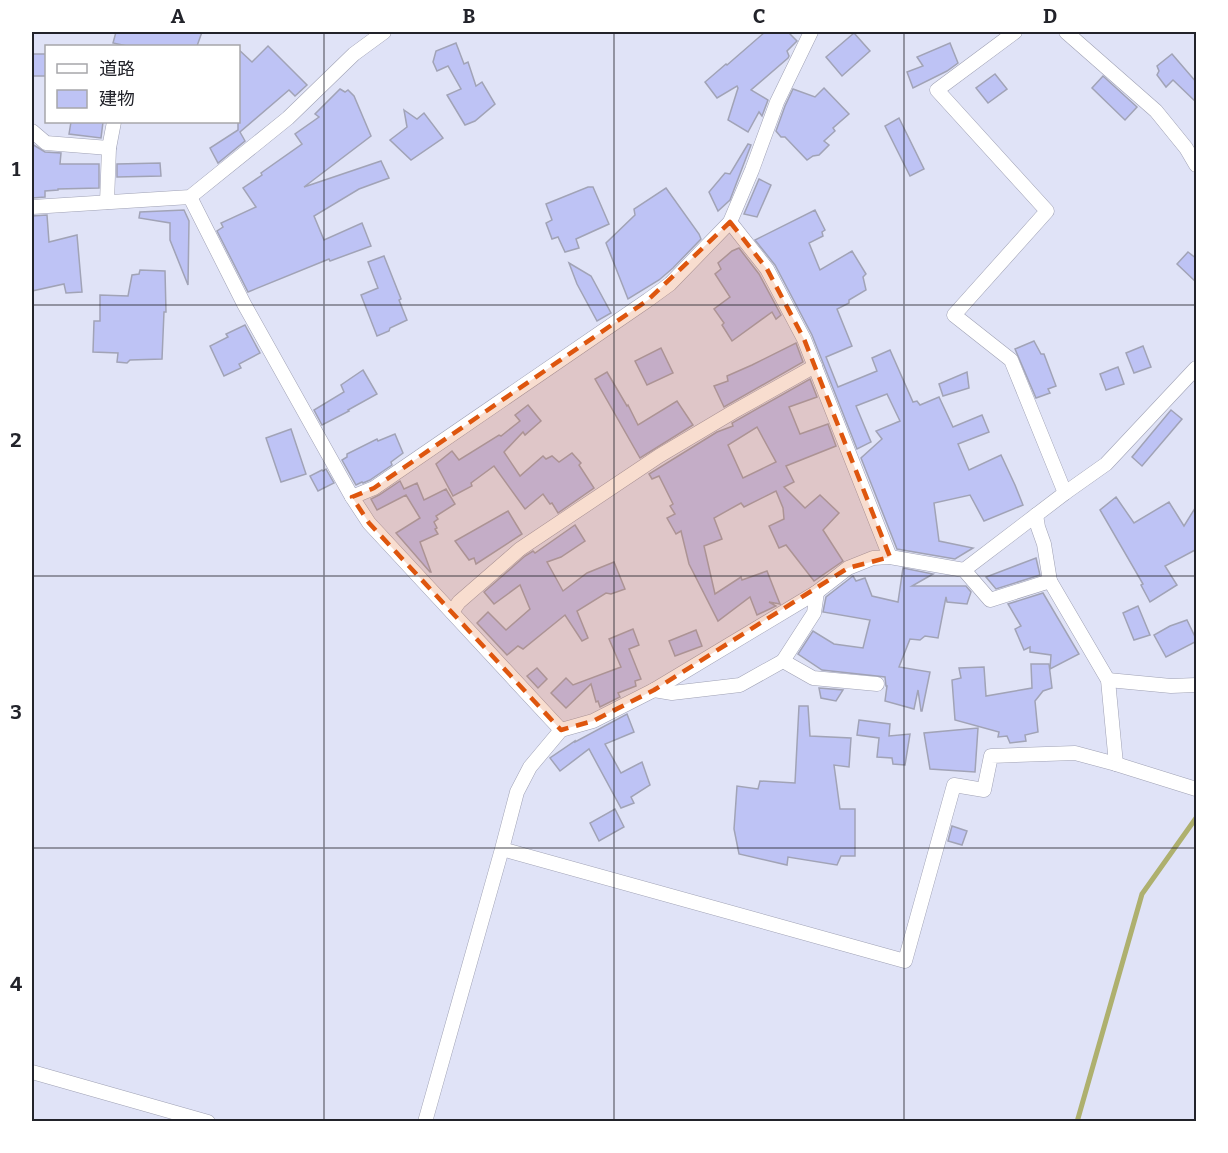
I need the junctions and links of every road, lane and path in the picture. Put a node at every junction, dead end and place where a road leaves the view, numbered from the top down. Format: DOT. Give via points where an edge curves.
graph roads {
  1 [pos="384,32"];
  2 [pos="811,32"];
  3 [pos="1015,32"];
  4 [pos="1066,32"];
  5 [pos="114,123"];
  6 [pos="32,131"];
  7 [pos="109,148"];
  8 [pos="1197,165"];
  9 [pos="190,197"];
  10 [pos="107,202"];
  11 [pos="32,207"];
  12 [pos="730,222"];
  13 [pos="815,366"];
  14 [pos="1197,368"];
  15 [pos="1065,493"];
  16 [pos="352,497"];
  17 [pos="1036,515"];
  18 [pos="890,557"];
  19 [pos="964,570"];
  20 [pos="1050,581"];
  21 [pos="817,592"];
  22 [pos="452,612"];
  23 [pos="783,662"];
  24 [pos="1108,680"];
  25 [pos="877,684"];
  26 [pos="1197,685"];
  27 [pos="654,690"];
  28 [pos="561,730"];
  29 [pos="1116,764"];
  30 [pos="1197,789"];
  31 [pos="502,849"];
  32 [pos="32,1072"];
  33 [pos="162,1115"];
  34 [pos="208,1122"];
  35 [pos="425,1122"];
  1 -- 9 [label="street" via="354,54 288,118"];
  2 -- 12 [label="street" via="777,102"];
  3 -- 15 [label="street" via="937,90 1047,211 954,315 1011,360"];
  4 -- 8 [label="street" via="1156,111"];
  5 -- 7 [label="street"];
  6 -- 7 [label="street" via="46,143"];
  7 -- 10 [label="street"];
  9 -- 10 [label="street"];
  9 -- 16 [label="street" via="244,304"];
  10 -- 11 [label="street"];
  12 -- 13 [label="street" via="767,269"];
  12 -- 16 [label="street" via="648,300 374,488"];
  13 -- 18 [label="street"];
  13 -- 22 [label="street" via="659,456 520,549"];
  14 -- 15 [label="street" via="1106,464"];
  15 -- 17 [label="street"];
  16 -- 22 [label="street" via="369,523"];
  17 -- 19 [label="street"];
  17 -- 20 [label="street"];
  18 -- 19 [label="street"];
  18 -- 21 [label="street" via="873,558 848,568"];
  19 -- 20 [label="street" via="990,600"];
  20 -- 24 [label="street"];
  21 -- 23 [label="street" via="814,614"];
  21 -- 27 [label="street"];
  22 -- 28 [label="street"];
  23 -- 25 [label="street" via="813,678"];
  23 -- 27 [label="street" via="740,685 672,693"];
  24 -- 26 [label="street"];
  24 -- 29 [label="street"];
  27 -- 28 [label="street" via="593,721"];
  28 -- 31 [label="street" via="530,767 517,792"];
  29 -- 30 [label="street"];
  29 -- 31 [label="street" via="1075,753 992,756 984,790 954,785 905,961"];
  31 -- 35 [label="street"];
  32 -- 33 [label="street"];
  33 -- 34 [label="street"];
}
